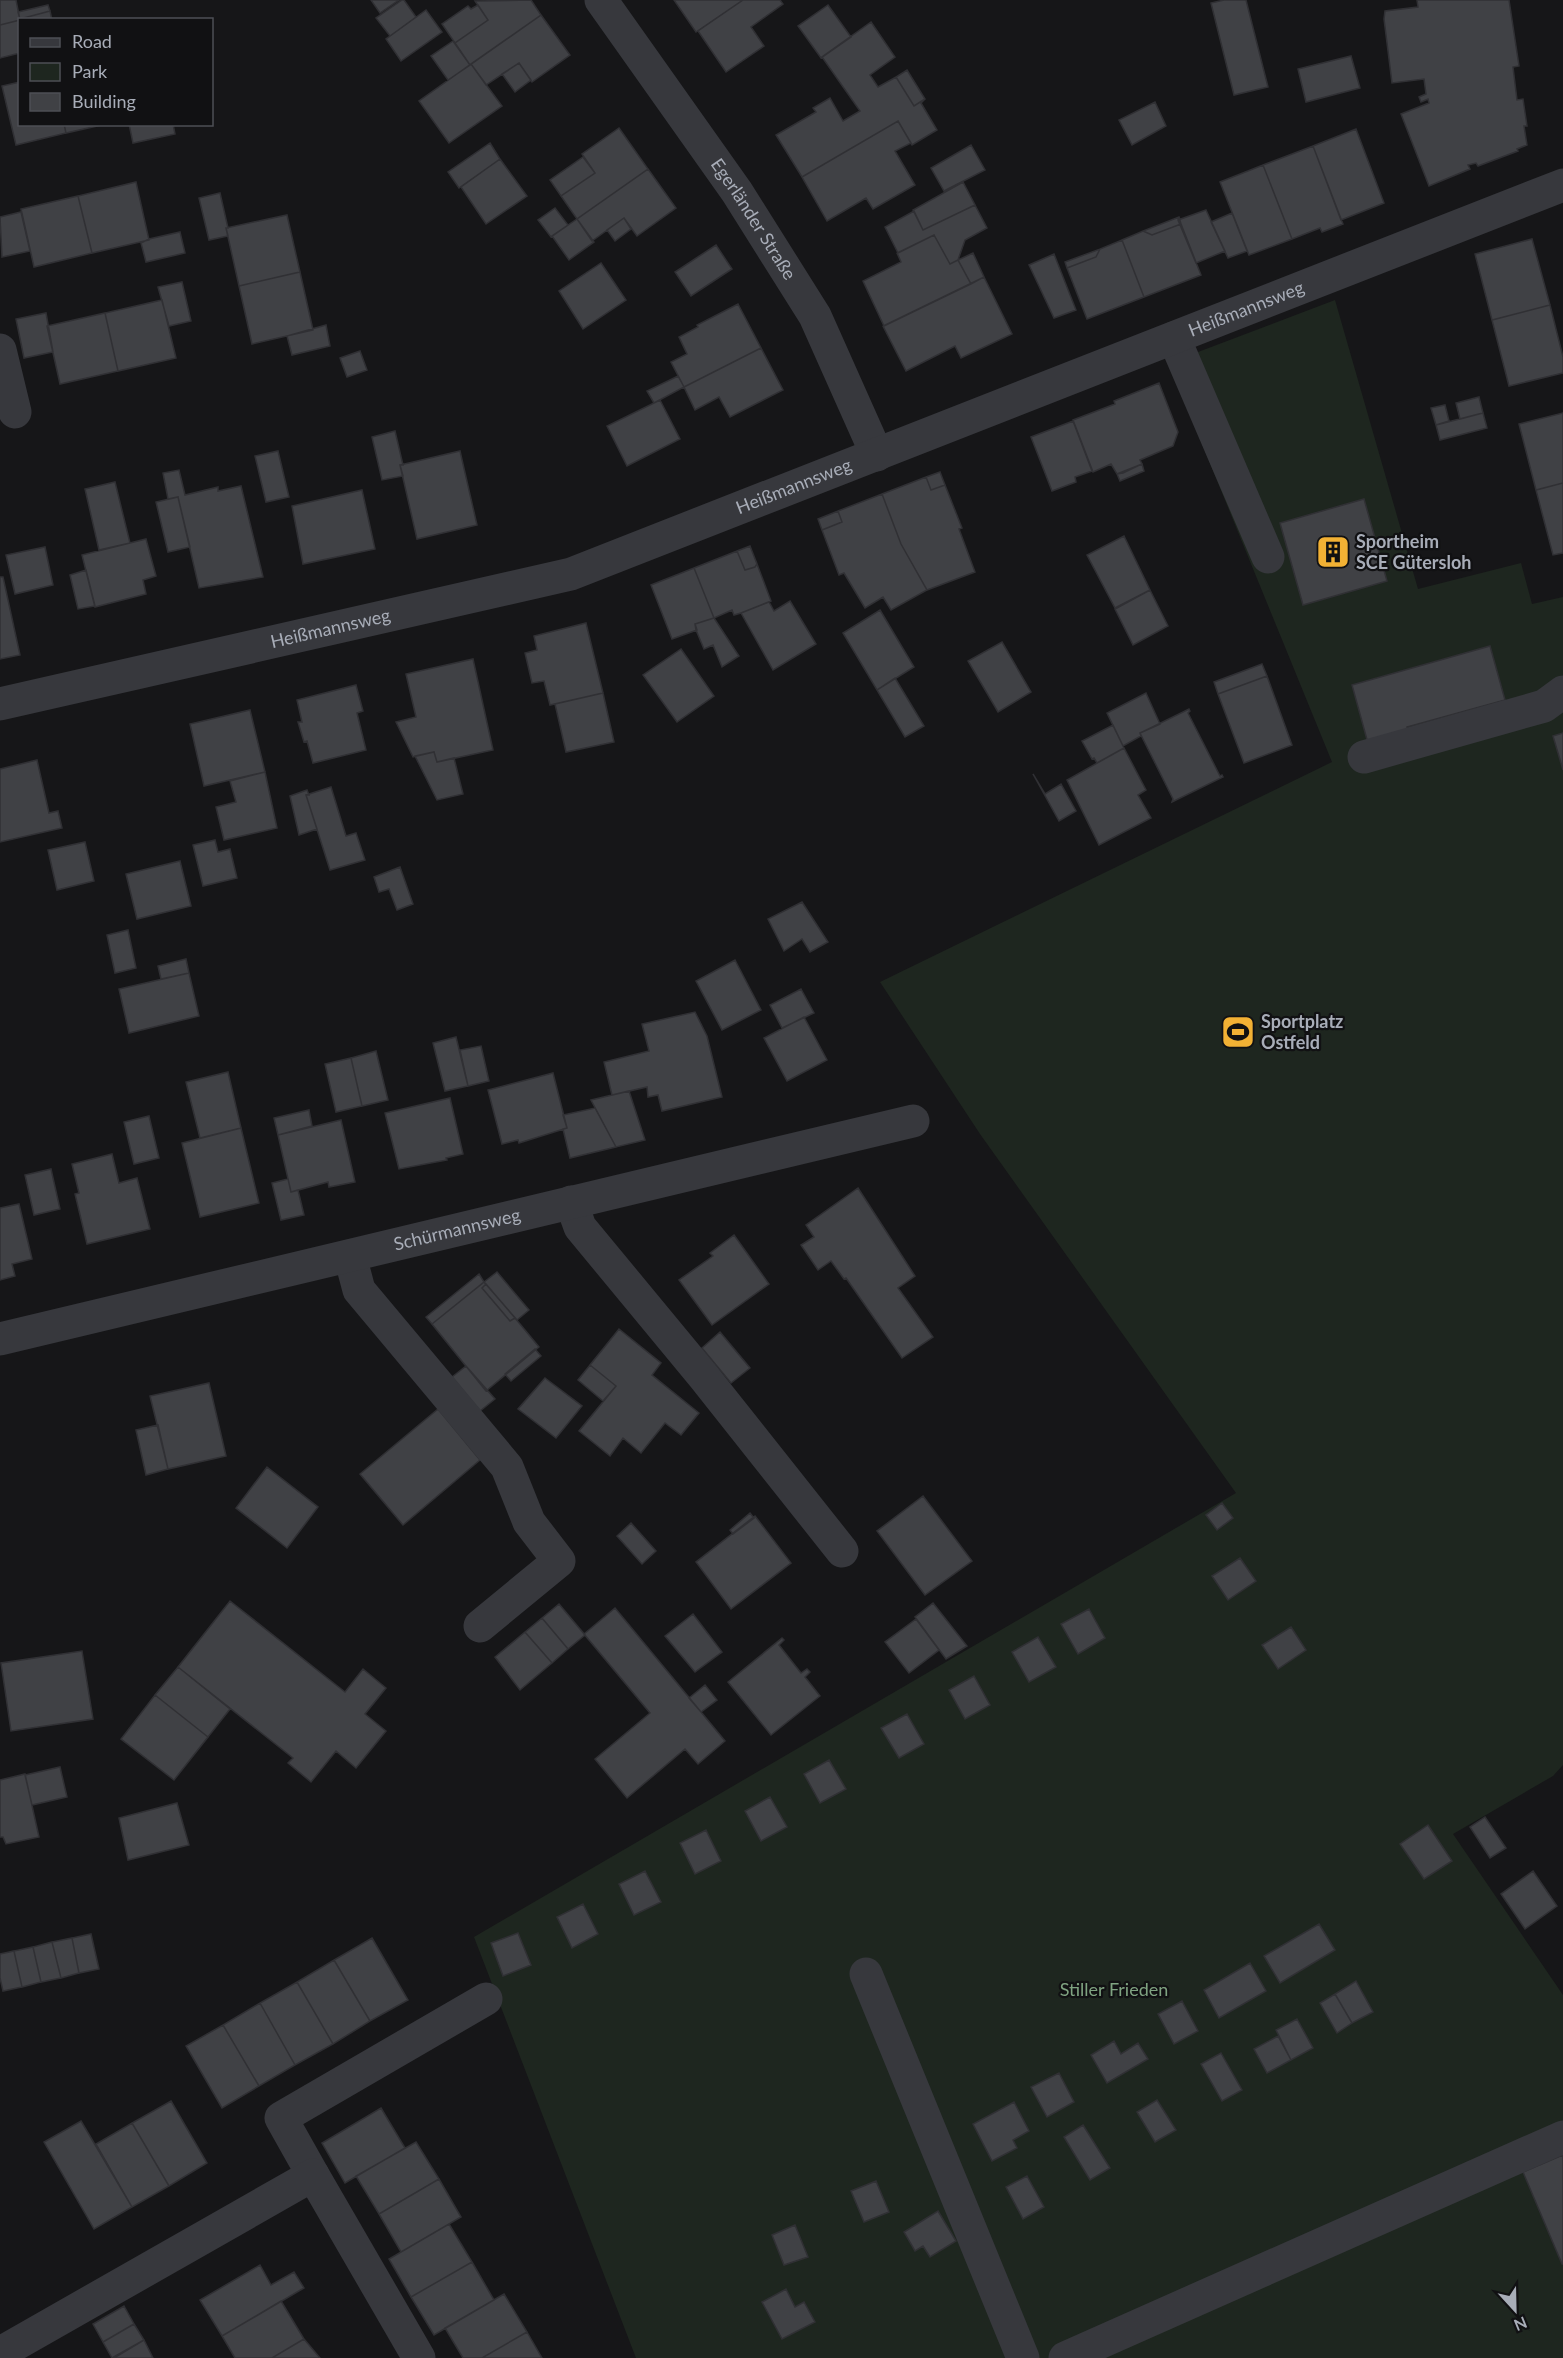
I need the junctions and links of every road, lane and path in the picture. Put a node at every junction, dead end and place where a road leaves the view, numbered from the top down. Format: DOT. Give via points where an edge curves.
graph roads {
  1 [pos="602,0"];
  2 [pos="1563,185"];
  3 [pos="1174,338"];
  4 [pos="0,350"];
  5 [pos="15,411"];
  6 [pos="877,455"];
  7 [pos="1268,557"];
  8 [pos="1563,692"];
  9 [pos="0,704"];
  10 [pos="1364,757"];
  11 [pos="913,1121"];
  12 [pos="572,1202"];
  13 [pos="350,1256"];
  14 [pos="0,1339"];
  15 [pos="842,1551"];
  16 [pos="480,1626"];
  17 [pos="866,1974"];
  18 [pos="486,1999"];
  19 [pos="1563,2137"];
  20 [pos="313,2175"];
  21 [pos="2,2352"];
  22 [pos="419,2358"];
  23 [pos="1023,2358"];
  24 [pos="1065,2358"];
  1 -- 6 [label="street, Egerländer Straße" via="737,192 814,316"];
  2 -- 3 [label="street, Heißmannsweg"];
  3 -- 6 [label="street, Heißmannsweg"];
  3 -- 7 [label="street"];
  4 -- 5 [label="street"];
  6 -- 9 [label="street, Heißmannsweg" via="571,574"];
  8 -- 10 [label="street" via="1544,706"];
  11 -- 12 [label="street, Schürmannsweg"];
  12 -- 13 [label="street, Schürmannsweg"];
  12 -- 15 [label="street" via="580,1227"];
  13 -- 14 [label="street, Schürmannsweg"];
  13 -- 16 [label="street" via="359,1290 507,1467 529,1522 559,1561"];
  17 -- 23 [label="street"];
  18 -- 20 [label="street" via="280,2118"];
  19 -- 24 [label="street"];
  20 -- 21 [label="street"];
  20 -- 22 [label="street"];
}
